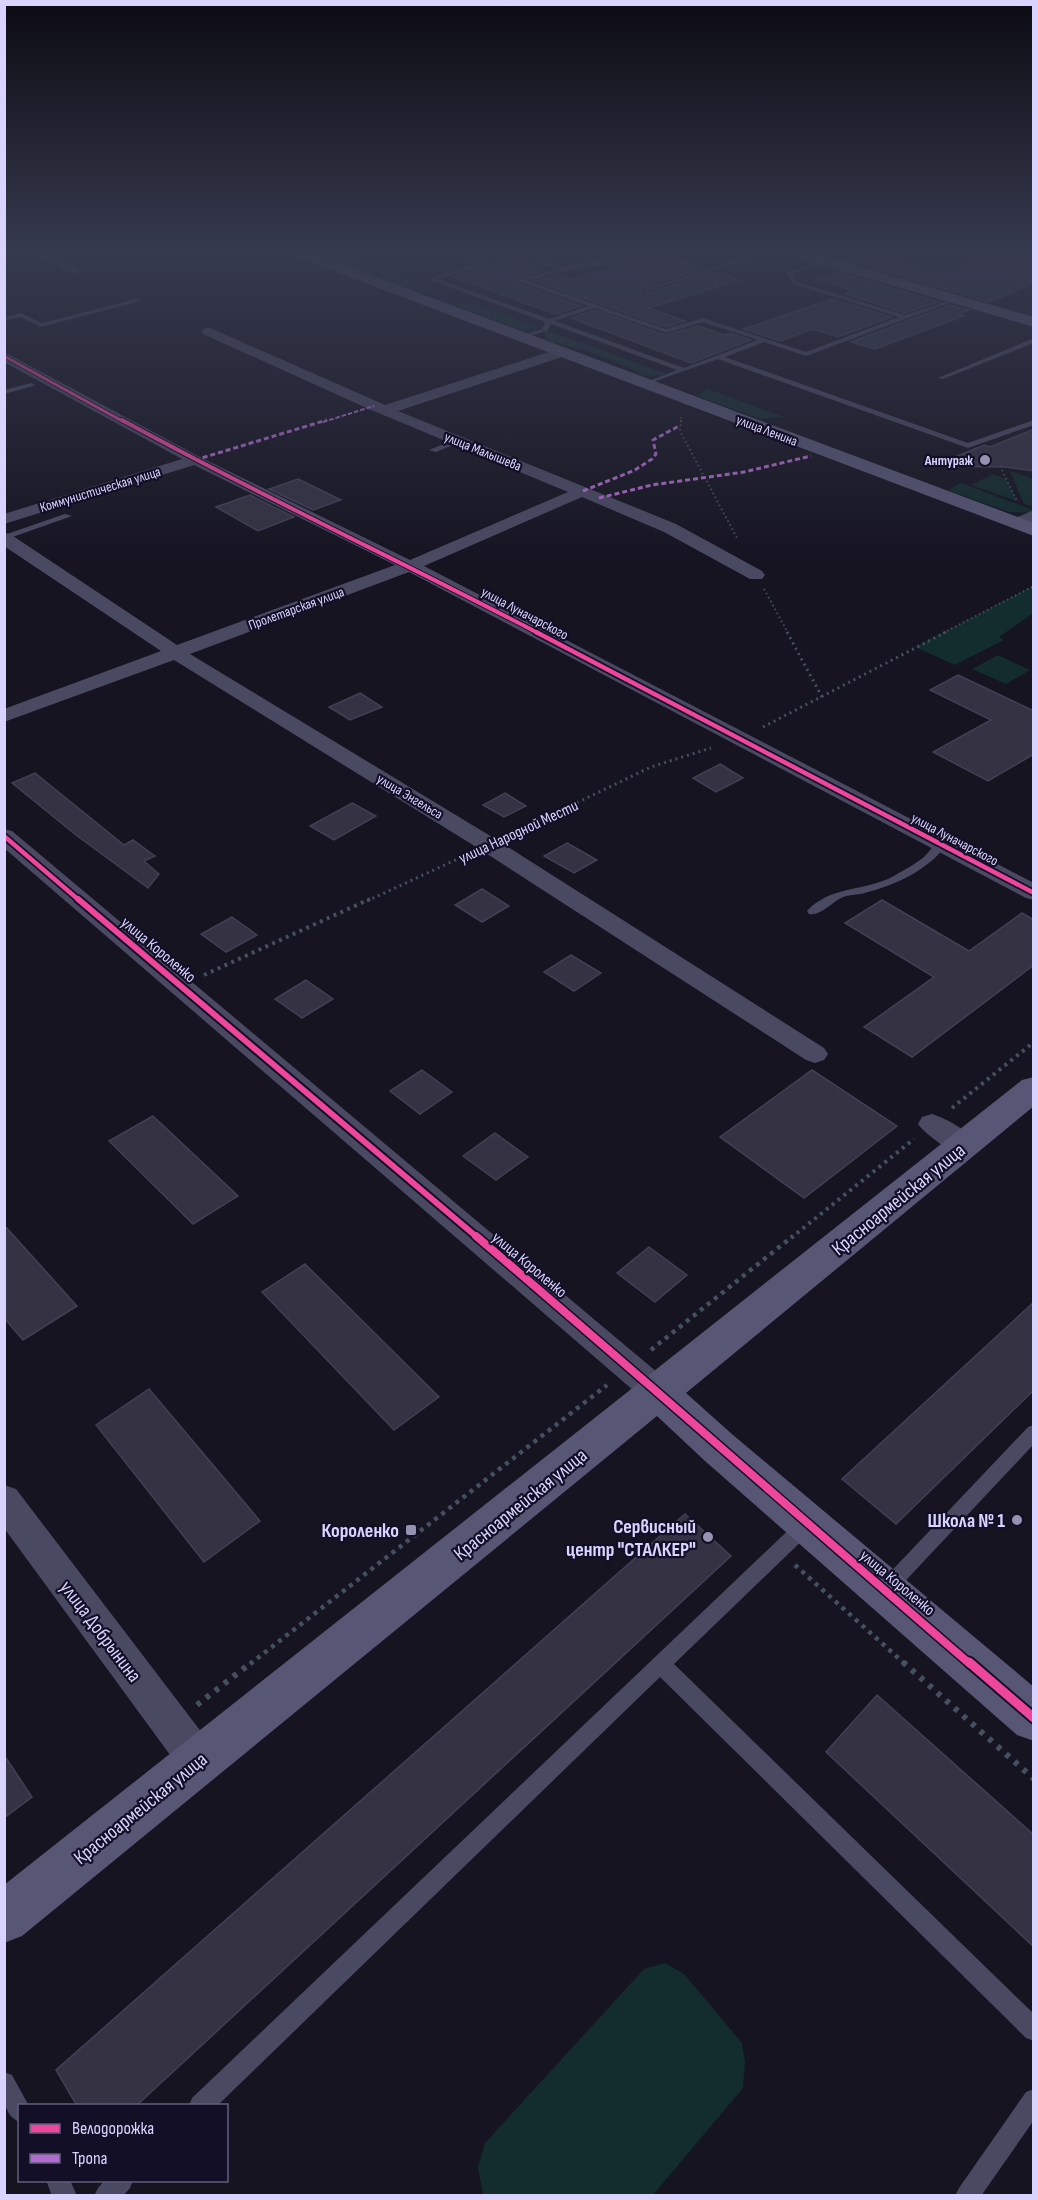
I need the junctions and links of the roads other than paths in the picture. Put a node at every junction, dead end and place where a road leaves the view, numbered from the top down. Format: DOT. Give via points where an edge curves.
graph roads {
  1 [pos="4,356"];
  2 [pos="263,356"];
  3 [pos="552,356"];
  4 [pos="573,356"];
  5 [pos="645,356"];
  6 [pos="722,356"];
  7 [pos="994,356"];
  8 [pos="718,357"];
  9 [pos="684,370"];
  10 [pos="941,378"];
  11 [pos="646,384"];
  12 [pos="31,385"];
  13 [pos="4,392"];
  14 [pos="385,410"];
  15 [pos="1034,422"];
  16 [pos="459,441"];
  17 [pos="433,450"];
  18 [pos="195,460"];
  19 [pos="583,491"];
  20 [pos="68,516"];
  21 [pos="1026,518"];
  22 [pos="4,519"];
  23 [pos="4,538"];
  24 [pos="410,566"];
  25 [pos="756,575"];
  26 [pos="176,653"];
  27 [pos="4,716"];
  28 [pos="4,836"];
  29 [pos="941,844"];
  30 [pos="1034,893"];
  31 [pos="813,911"];
  32 [pos="815,1054"];
  33 [pos="1034,1088"];
  34 [pos="645,1380"];
  35 [pos="1034,1432"];
  36 [pos="4,1500"];
  37 [pos="793,1537"];
  38 [pos="886,1589"];
  39 [pos="660,1664"];
  40 [pos="1034,1718"];
  41 [pos="198,1760"];
  42 [pos="4,1918"];
  43 [pos="1034,2030"];
  44 [pos="4,2084"];
  45 [pos="1034,2100"];
  46 [pos="202,2104"];
  47 [pos="18,2108"];
  48 [pos="58,2182"];
  49 [pos="121,2182"];
  50 [pos="65,2196"];
  51 [pos="106,2196"];
  52 [pos="967,2196"];
  1 -- 18 [label="street, улица Луначарского"];
  2 -- 14 [label="street, улица Малышева"];
  3 -- 14 [label="street"];
  4 -- 11 [label="street, улица Ленина"];
  5 -- 9 [label="lane"];
  6 -- 8 [label="lane"];
  7 -- 10 [label="lane"];
  8 -- 9 [label="lane"];
  8 -- 15 [label="lane" via="969,446"];
  9 -- 11 [label="lane"];
  11 -- 21 [label="street, улица Ленина"];
  12 -- 13 [label="lane"];
  14 -- 16 [label="street, улица Малышева"];
  16 -- 17 [label="lane"];
  16 -- 19 [label="street, улица Малышева"];
  18 -- 22 [label="street, Коммунистическая улица"];
  18 -- 24 [label="street, улица Луначарского"];
  19 -- 24 [label="street, Пролетарская улица"];
  19 -- 25 [label="street, улица Малышева" via="670,528"];
  20 -- 23 [label="lane"];
  23 -- 26 [label="street, улица Энгельса"];
  24 -- 26 [label="street, Пролетарская улица"];
  24 -- 29 [label="street, улица Луначарского"];
  26 -- 27 [label="street, Пролетарская улица"];
  26 -- 32 [label="street, улица Энгельса" via="489,845"];
  28 -- 34 [label="street, улица Короленко"];
  29 -- 30 [label="street, улица Луначарского"];
  29 -- 31 [label="lane" via="927,860 892,881 839,894"];
  33 -- 34 [label="street, Красноармейская улица" via="948,1134"];
  34 -- 37 [label="street, улица Короленко" via="719,1448"];
  34 -- 41 [label="street, Красноармейская улица"];
  35 -- 38 [label="lane"];
  36 -- 41 [label="street, улица Добрынина"];
  37 -- 38 [label="street, улица Короленко"];
  37 -- 39 [label="lane"];
  38 -- 40 [label="street, улица Короленко"];
  39 -- 43 [label="lane"];
  39 -- 46 [label="lane"];
  41 -- 42 [label="street, Красноармейская улица"];
  44 -- 47 [label="lane"];
  45 -- 52 [label="lane"];
  48 -- 50 [label="lane"];
  49 -- 51 [label="lane"];
}
